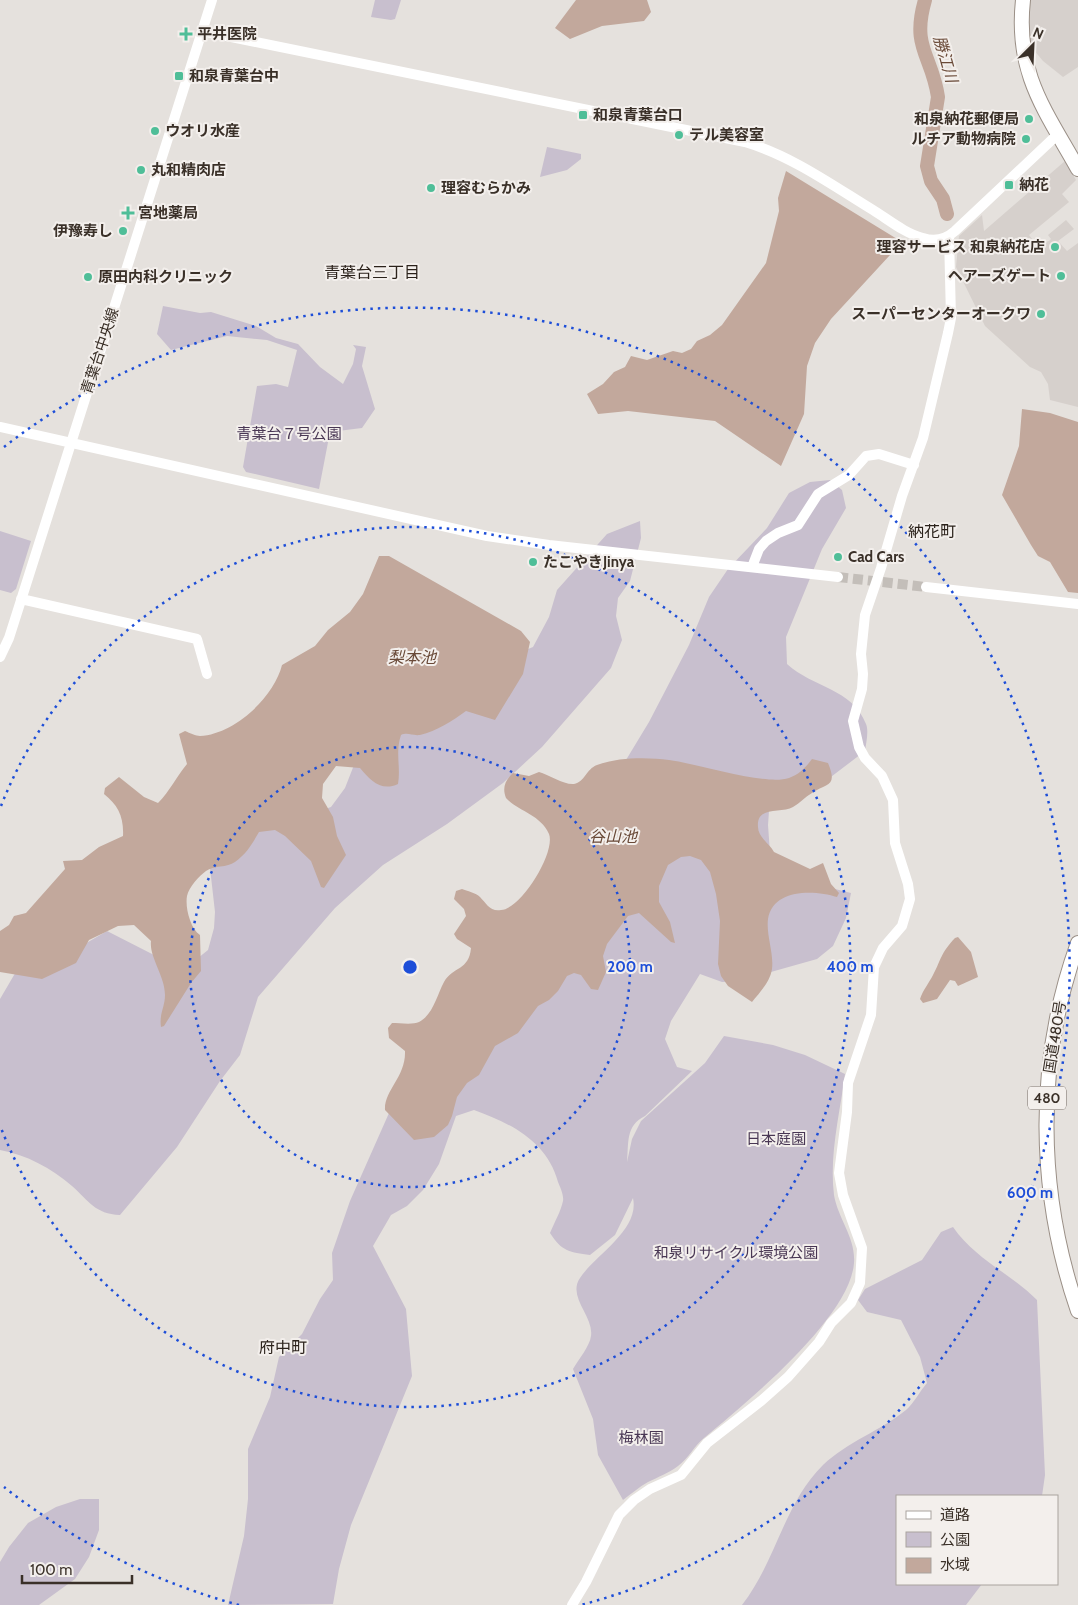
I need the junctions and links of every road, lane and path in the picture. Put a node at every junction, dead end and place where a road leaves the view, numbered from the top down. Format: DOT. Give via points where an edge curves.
graph roads {
  1 [pos="212,0"];
  2 [pos="1023,0"];
  3 [pos="202,31"];
  4 [pos="1058,134"];
  5 [pos="1078,169"];
  6 [pos="949,236"];
  7 [pos="0,427"];
  8 [pos="71,442"];
  9 [pos="914,465"];
  10 [pos="752,567"];
  11 [pos="838,577"];
  12 [pos="926,586"];
  13 [pos="21,599"];
  14 [pos="1078,604"];
  15 [pos="0,657"];
  16 [pos="207,674"];
  17 [pos="1078,942"];
  18 [pos="1078,1311"];
  19 [pos="572,1605"];
  1 -- 3 [label="street, 青葉台中央線"];
  2 -- 4 [label="highway" via="1024,46 1031,83"];
  3 -- 6 [label="street" via="745,142 804,168 922,238 937,240"];
  3 -- 8 [label="street, 青葉台中央線"];
  4 -- 5 [label="highway"];
  4 -- 6 [label="street"];
  6 -- 9 [label="street" via="950,318"];
  7 -- 8 [label="street"];
  8 -- 10 [label="street" via="487,536"];
  8 -- 13 [label="street, 青葉台中央線"];
  9 -- 10 [label="street" via="879,454 866,456 850,474 818,494 798,525 766,541"];
  9 -- 19 [label="street" via="865,615 861,647 862,689 853,721 859,747 882,776 893,800 895,843 910,899 902,926 883,948 874,967 871,1015 848,1084 839,1173 862,1248 860,1283 851,1303 788,1377 707,1444 681,1475 650,1489 619,1515"];
  10 -- 11 [label="street"];
  12 -- 14 [label="street"];
  13 -- 15 [label="street, 青葉台中央線"];
  13 -- 16 [label="street" via="197,639"];
  17 -- 18 [label="highway, 国道480号 / 480" via="1052,1038 1046,1114 1052,1207"];
}
